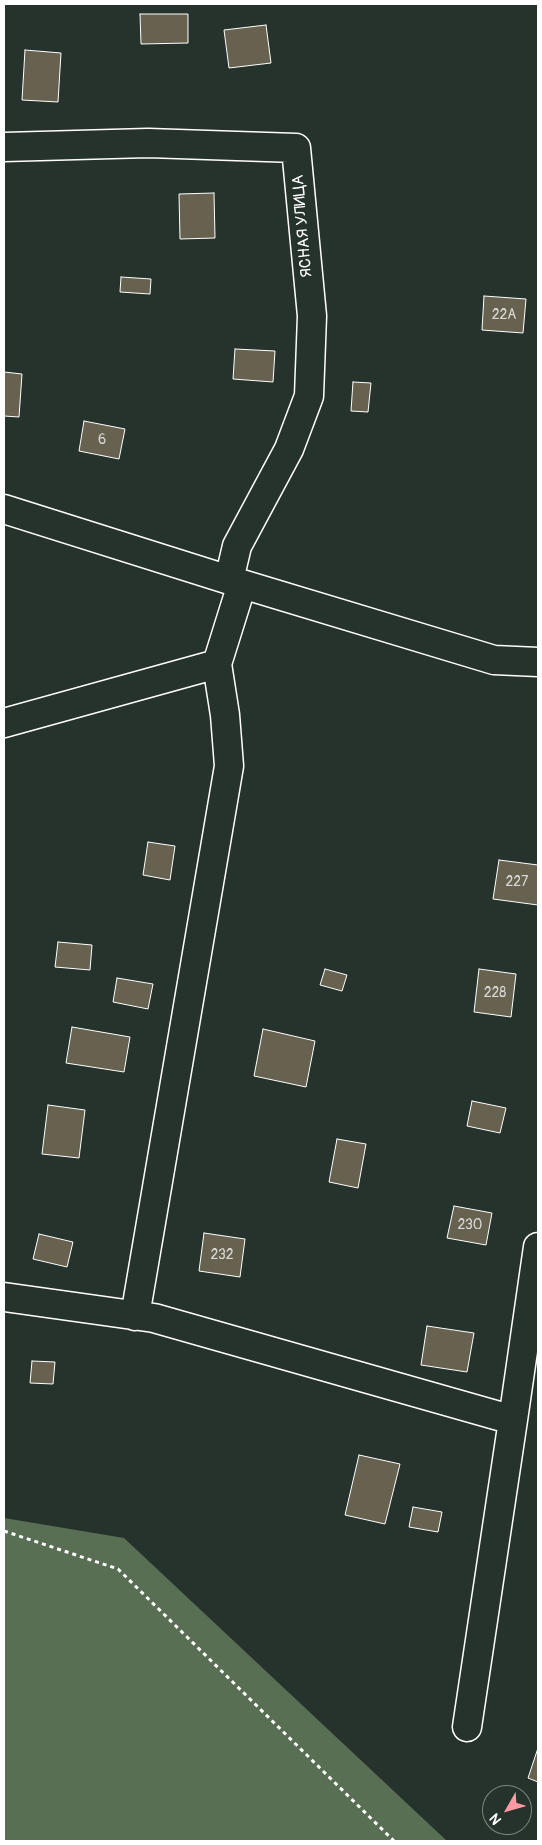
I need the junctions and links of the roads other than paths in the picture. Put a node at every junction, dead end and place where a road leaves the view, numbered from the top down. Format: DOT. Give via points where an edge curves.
graph roads {
  1 [pos="4,146"];
  2 [pos="4,509"];
  3 [pos="235,582"];
  4 [pos="538,662"];
  5 [pos="217,664"];
  6 [pos="4,724"];
  7 [pos="538,1248"];
  8 [pos="4,1297"];
  9 [pos="135,1316"];
  10 [pos="513,1420"];
  11 [pos="467,1727"];
  1 -- 3 [label="street, ЯСНАЯ УЛИЦА" via="148,143 296,148 312,316 309,396 289,449 237,546"];
  2 -- 3 [label="street"];
  3 -- 4 [label="street" via="494,660"];
  3 -- 5 [label="street"];
  5 -- 6 [label="street"];
  5 -- 9 [label="street" via="229,766"];
  7 -- 10 [label="street"];
  8 -- 9 [label="street"];
  9 -- 10 [label="street" via="154,1318"];
  10 -- 11 [label="street"];
}
